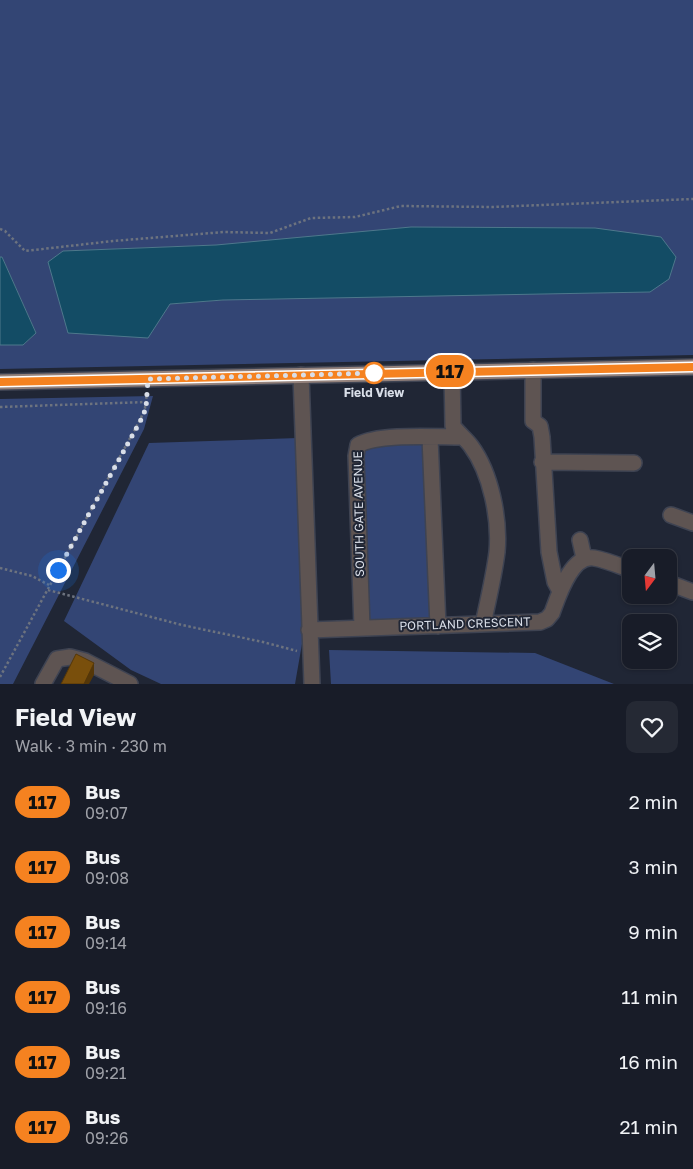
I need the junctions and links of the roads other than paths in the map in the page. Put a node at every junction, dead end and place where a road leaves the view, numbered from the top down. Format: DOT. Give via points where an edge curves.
graph roads {
  1 [pos="693,367"];
  2 [pos="533,370"];
  3 [pos="452,371"];
  4 [pos="301,375"];
  5 [pos="0,382"];
  6 [pos="462,437"];
  7 [pos="430,438"];
  8 [pos="542,462"];
  9 [pos="634,463"];
  10 [pos="670,515"];
  11 [pos="693,523"];
  12 [pos="580,540"];
  13 [pos="584,558"];
  14 [pos="622,567"];
  15 [pos="678,586"];
  16 [pos="560,592"];
  17 [pos="693,592"];
  18 [pos="483,624"];
  19 [pos="438,626"];
  20 [pos="362,627"];
  21 [pos="309,630"];
  22 [pos="44,684"];
  23 [pos="130,684"];
  24 [pos="312,684"];
  1 -- 2 [label="main road"];
  2 -- 3 [label="main road"];
  2 -- 8 [label="street" via="533,421 540,426"];
  3 -- 4 [label="main road"];
  3 -- 6 [label="street" via="453,426"];
  4 -- 5 [label="main road"];
  4 -- 21 [label="street"];
  6 -- 7 [label="street, SOUTH GATE AVENUE"];
  6 -- 18 [label="street" via="479,460 494,504 497,552"];
  7 -- 19 [label="street"];
  7 -- 20 [label="street, SOUTH GATE AVENUE" via="387,438 358,445"];
  8 -- 9 [label="street"];
  8 -- 16 [label="street" via="548,552"];
  10 -- 11 [label="street"];
  12 -- 13 [label="street"];
  13 -- 14 [label="street"];
  13 -- 16 [label="street, PORTLAND CRESCENT" via="570,571"];
  15 -- 17 [label="street"];
  16 -- 18 [label="street, PORTLAND CRESCENT" via="552,613 540,622"];
  18 -- 19 [label="street, PORTLAND CRESCENT"];
  19 -- 20 [label="street, PORTLAND CRESCENT"];
  20 -- 21 [label="street, PORTLAND CRESCENT"];
  21 -- 24 [label="street"];
  22 -- 23 [label="street" via="57,659 70,657 85,661"];
}
